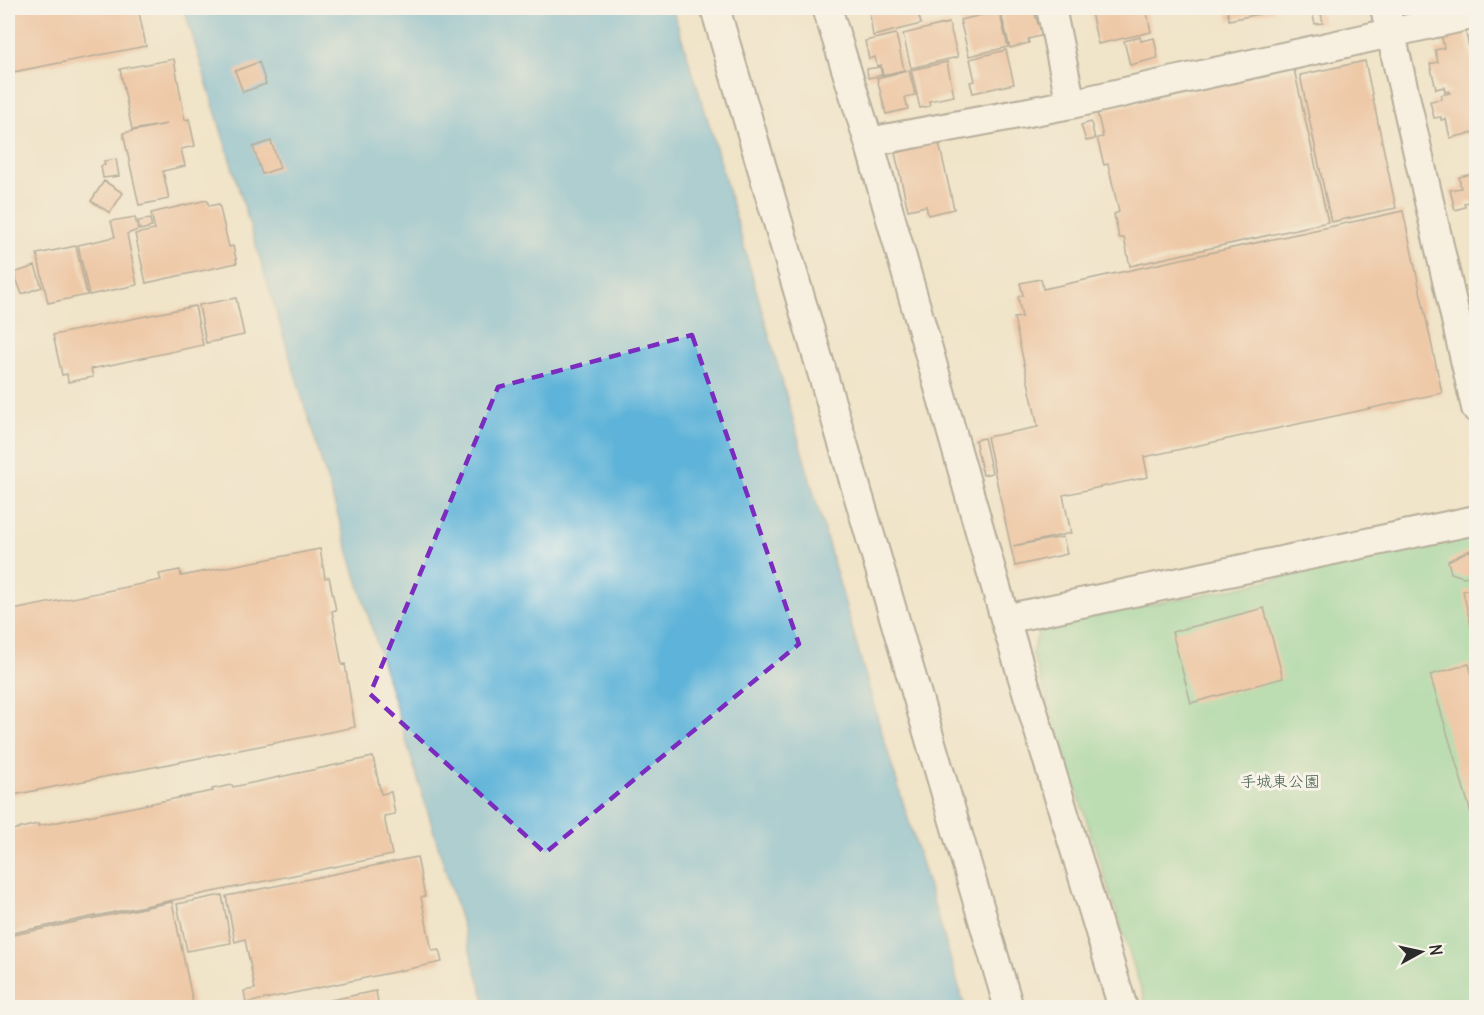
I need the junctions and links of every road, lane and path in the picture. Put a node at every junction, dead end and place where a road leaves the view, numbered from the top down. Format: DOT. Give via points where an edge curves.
graph roads {
  1 [pos="716,8"];
  2 [pos="827,8"];
  3 [pos="1051,8"];
  4 [pos="1476,14"];
  5 [pos="1387,20"];
  6 [pos="1071,104"];
  7 [pos="869,142"];
  8 [pos="1476,408"];
  9 [pos="1476,520"];
  10 [pos="1005,620"];
  11 [pos="1009,1008"];
  12 [pos="1123,1008"];
  1 -- 11 [label="street"];
  2 -- 7 [label="street"];
  3 -- 6 [label="street"];
  4 -- 5 [label="street"];
  5 -- 6 [label="street"];
  5 -- 8 [label="street"];
  6 -- 7 [label="street"];
  7 -- 10 [label="street"];
  9 -- 10 [label="street"];
  10 -- 12 [label="street"];
}
